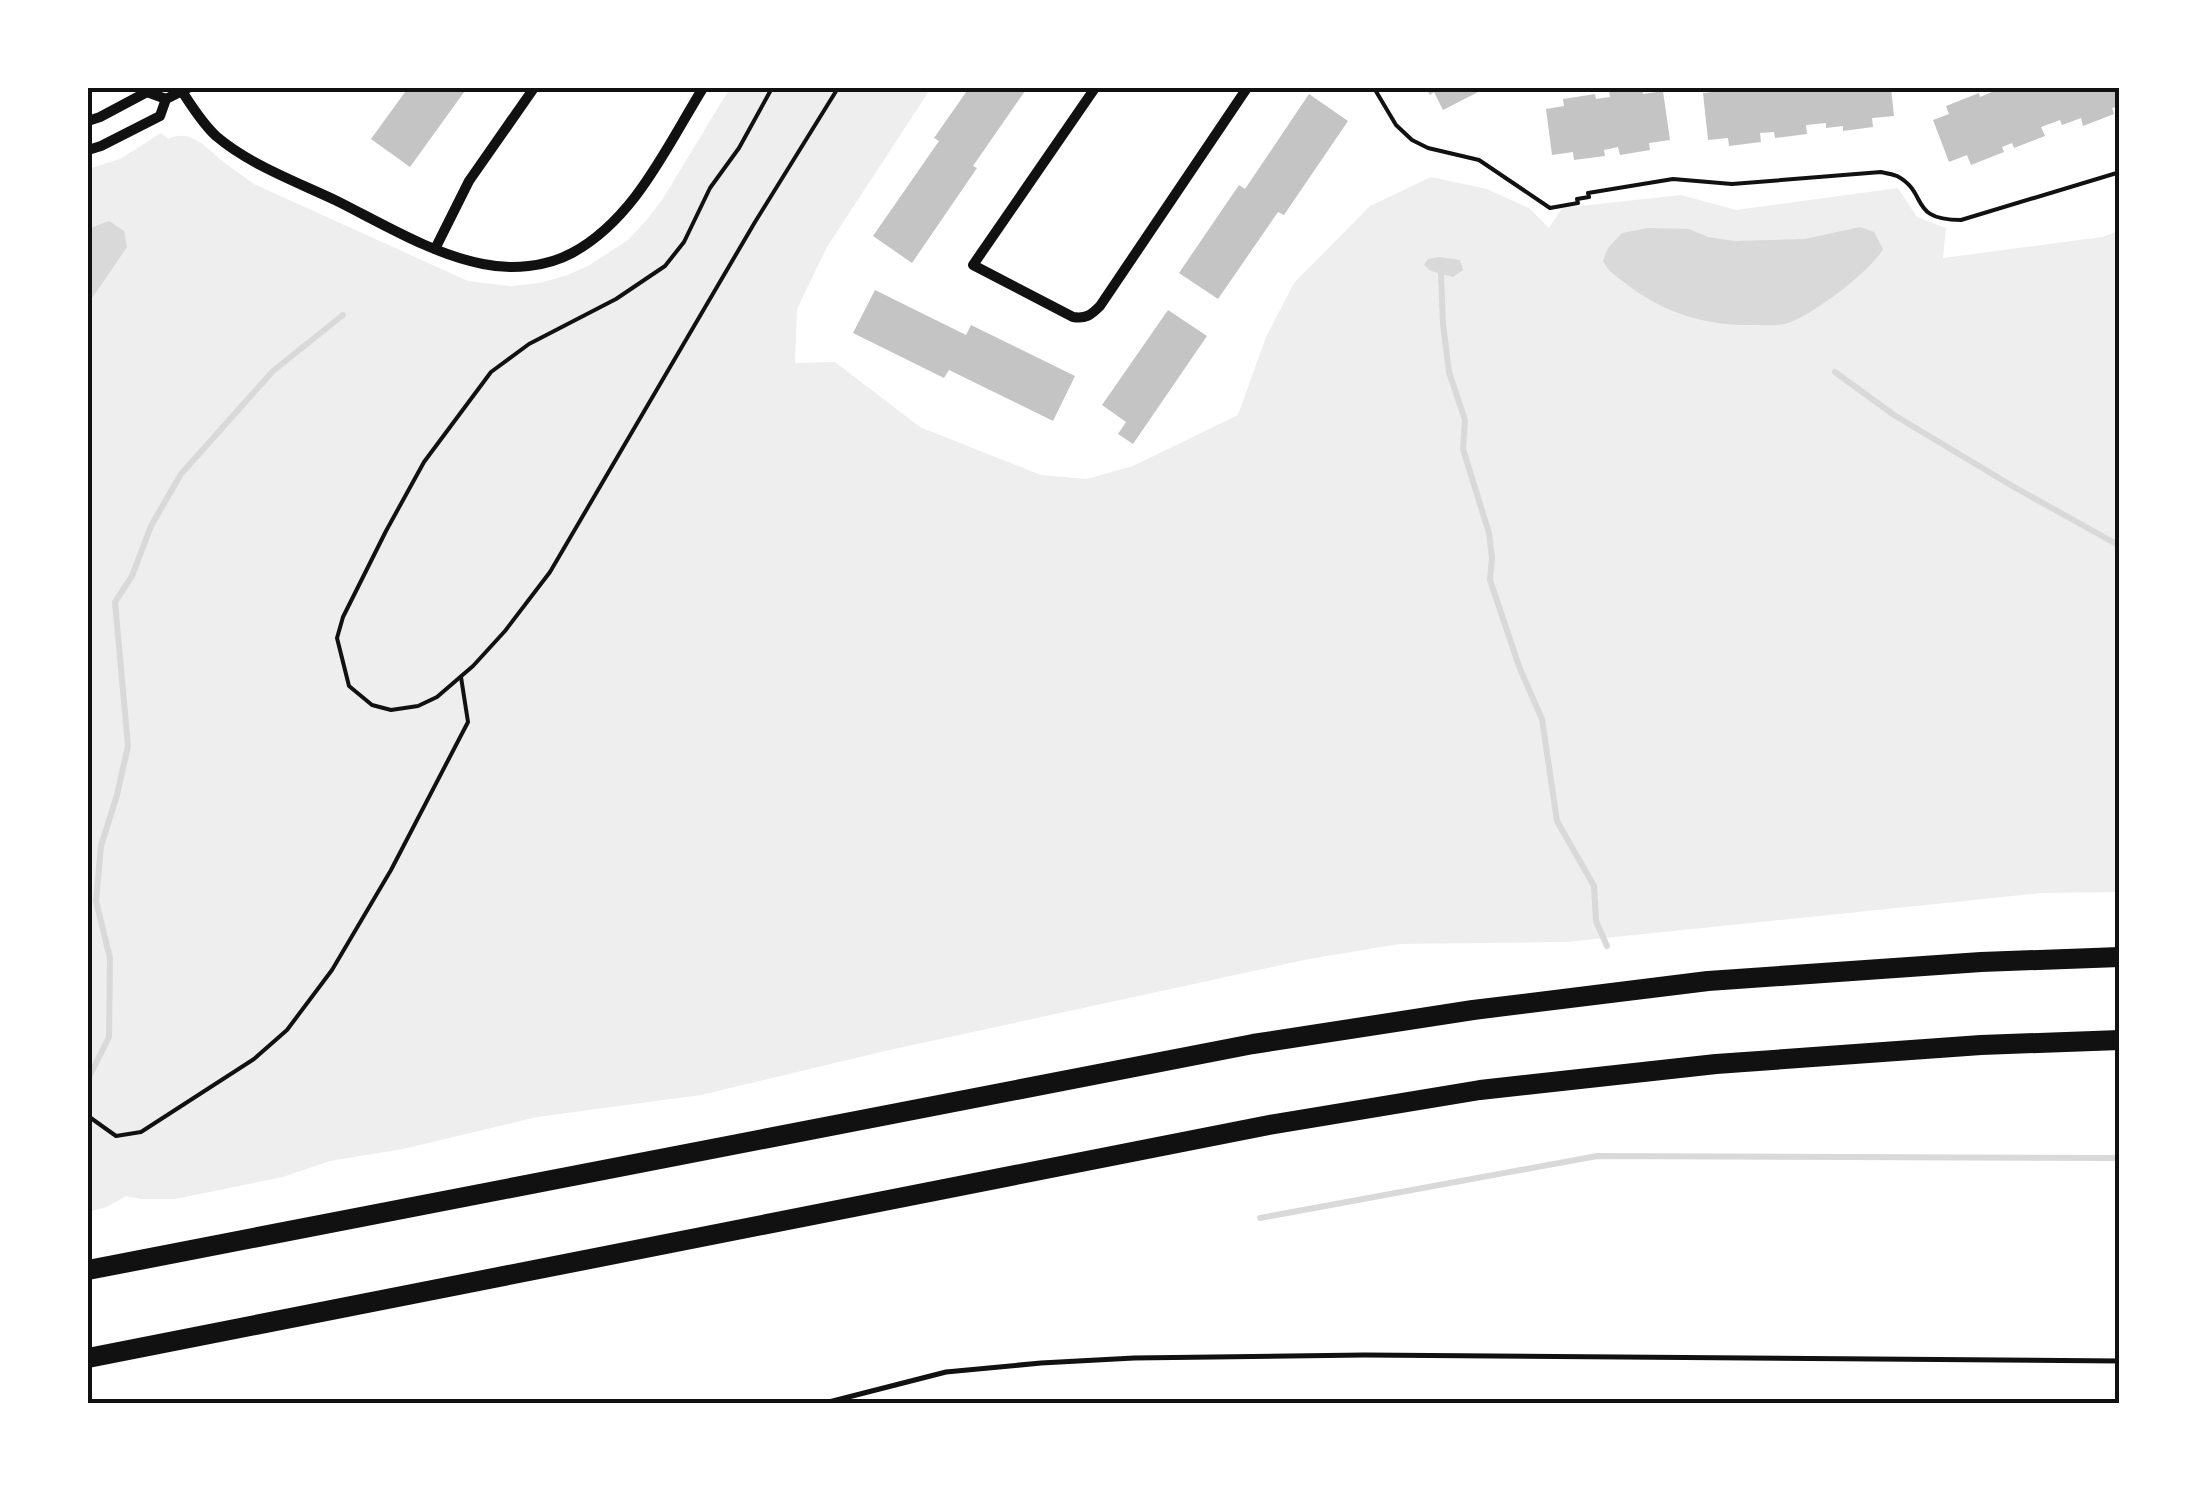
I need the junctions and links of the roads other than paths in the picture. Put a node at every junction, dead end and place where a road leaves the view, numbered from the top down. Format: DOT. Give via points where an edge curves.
graph roads {
  1 [pos="183,88"];
  2 [pos="534,88"];
  3 [pos="702,88"];
  4 [pos="1095,88"];
  5 [pos="1247,88"];
  6 [pos="166,99"];
  7 [pos="88,121"];
  8 [pos="88,150"];
  9 [pos="435,249"];
  10 [pos="2120,958"];
  11 [pos="2120,1040"];
  12 [pos="88,1270"];
  13 [pos="88,1358"];
  14 [pos="2120,1361"];
  15 [pos="821,1404"];
  1 -- 6 [label="street"];
  1 -- 9 [label="street" via="214,134 233,148"];
  2 -- 9 [label="street" via="469,182"];
  3 -- 9 [label="street" via="620,216 570,254 512,267"];
  4 -- 5 [label="street" via="973,264 1083,318 1100,306"];
  6 -- 7 [label="street" via="146,92"];
  6 -- 8 [label="street" via="160,116"];
  10 -- 12 [label="highway" via="1708,981 1473,1010 1253,1044"];
  11 -- 13 [label="highway" via="1716,1064 1461,1094 1268,1125"];
  14 -- 15 [label="lane" via="1134,1358 946,1372"];
}
